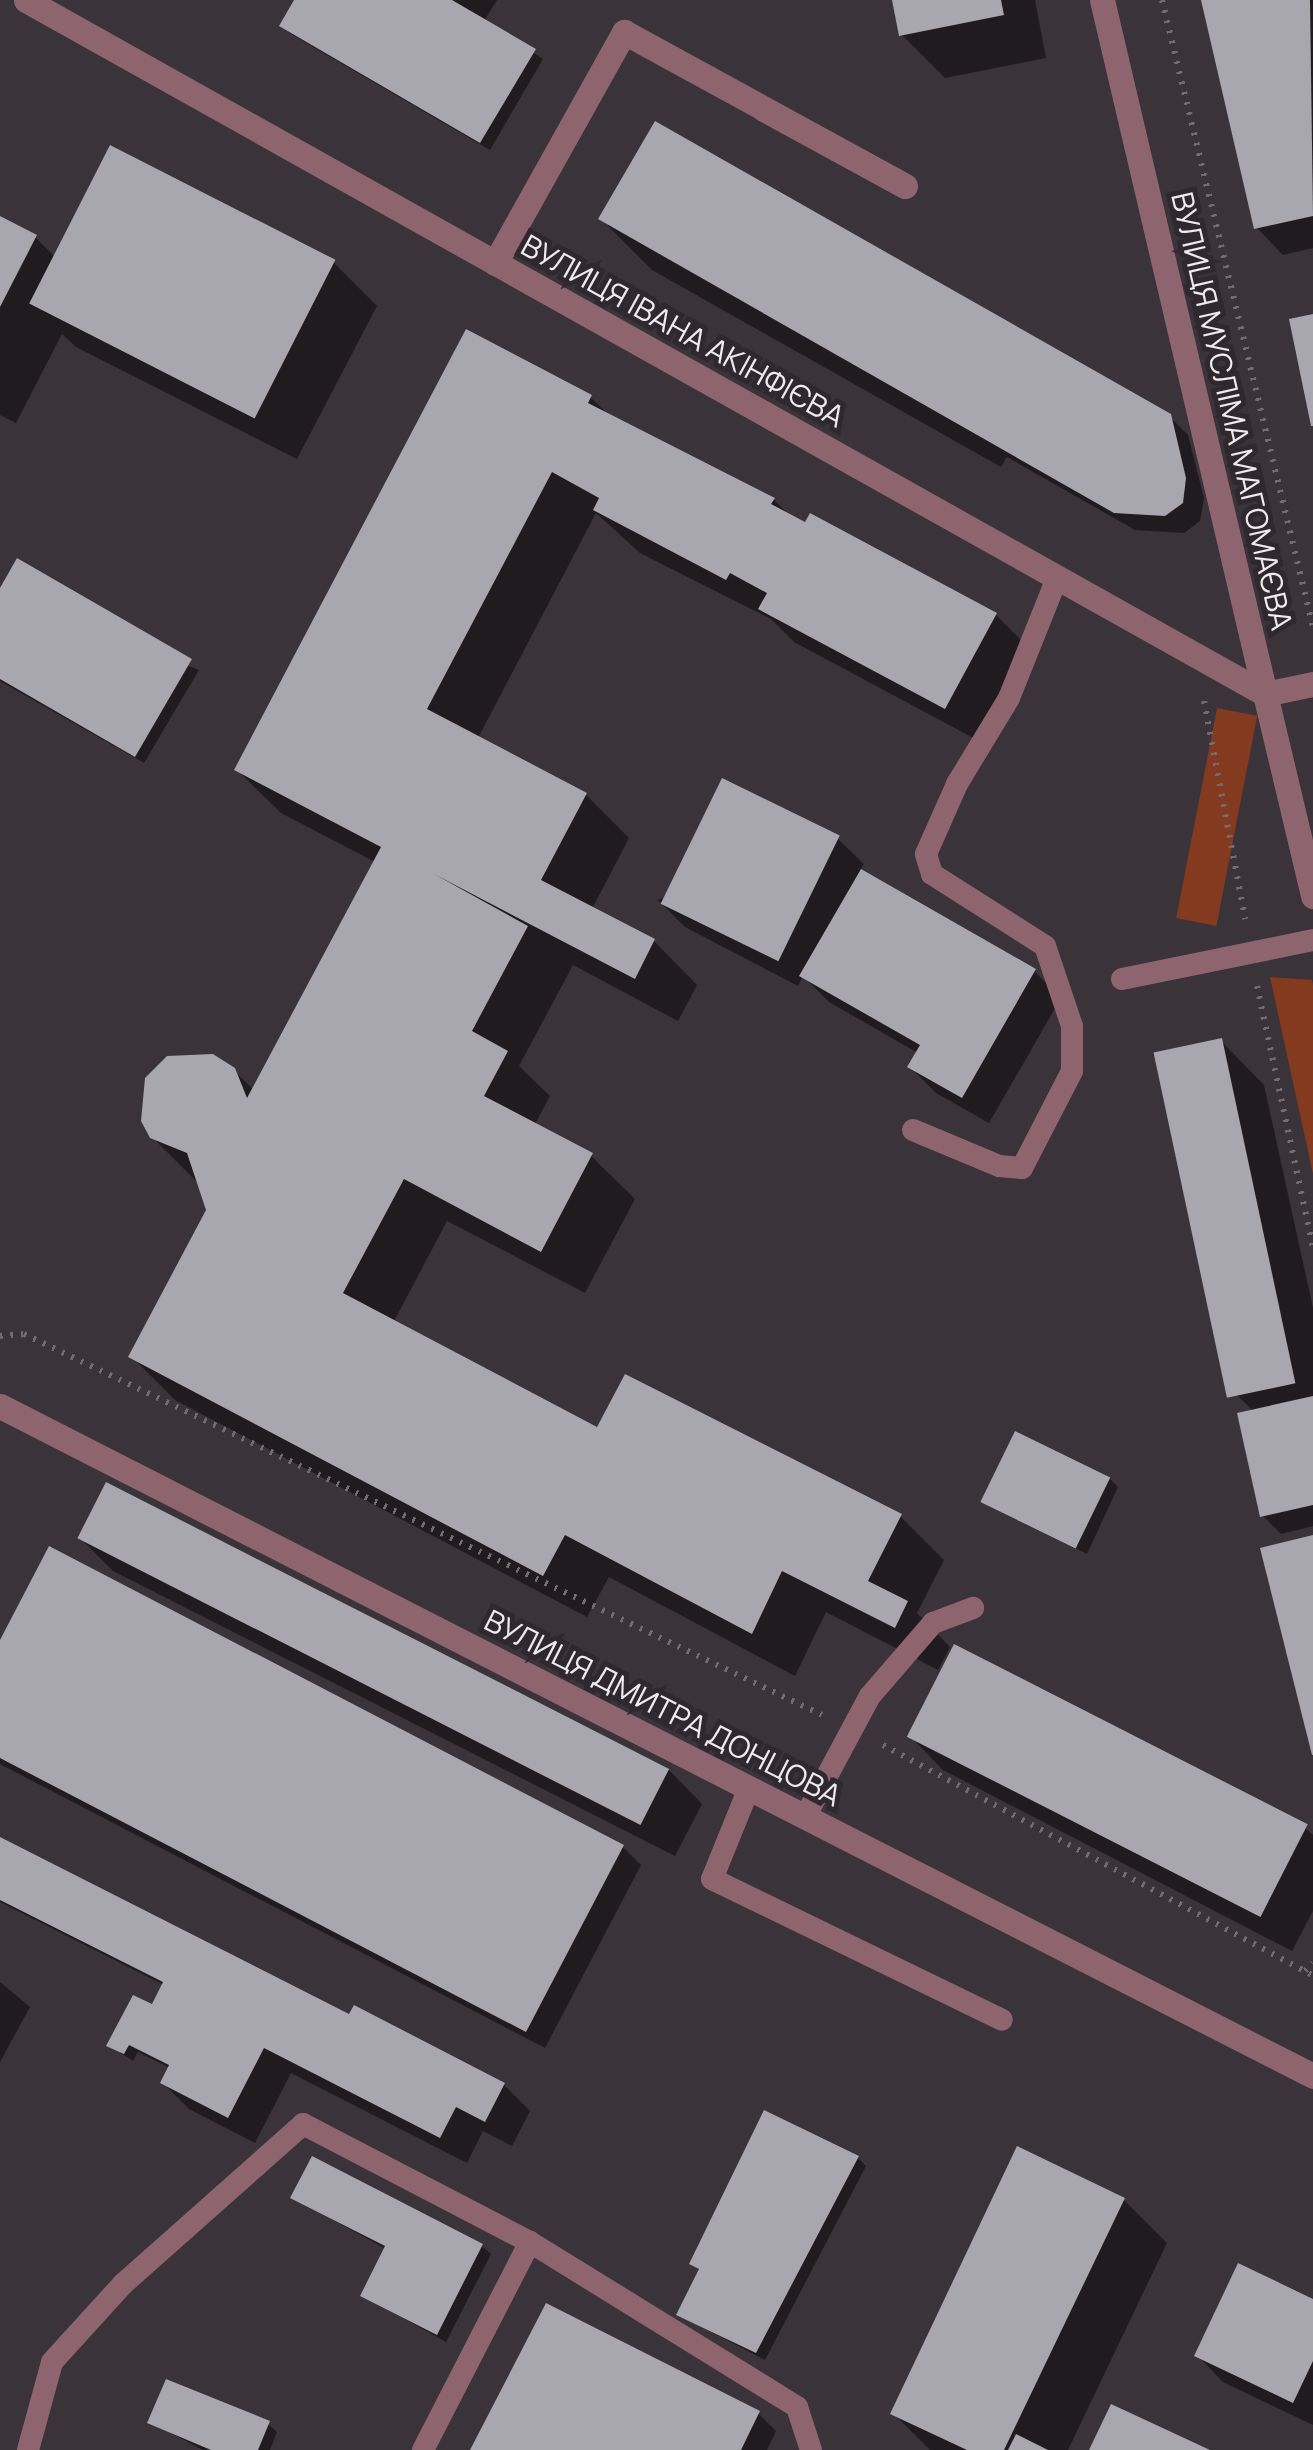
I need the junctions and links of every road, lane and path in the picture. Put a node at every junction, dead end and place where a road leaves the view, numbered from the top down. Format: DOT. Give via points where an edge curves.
graph roads {
  1 [pos="26,0"];
  2 [pos="1102,0"];
  3 [pos="1162,0"];
  4 [pos="55,7"];
  5 [pos="764,108"];
  6 [pos="495,263"];
  7 [pos="1057,578"];
  8 [pos="1313,627"];
  9 [pos="1313,684"];
  10 [pos="1265,694"];
  11 [pos="1313,896"];
  12 [pos="1313,940"];
  13 [pos="1122,980"];
  14 [pos="913,1130"];
  15 [pos="0,1336"];
  16 [pos="0,1406"];
  17 [pos="973,1608"];
  18 [pos="852,1729"];
  19 [pos="749,1788"];
  20 [pos="804,1817"];
  21 [pos="1313,1963"];
  22 [pos="1305,1971"];
  23 [pos="1313,1976"];
  24 [pos="1002,2020"];
  25 [pos="1308,2065"];
  26 [pos="530,2242"];
  27 [pos="28,2450"];
  28 [pos="423,2450"];
  29 [pos="811,2450"];
  1 -- 4 [label="street, ВУЛИЦЯ ІВАНА АКІНФІЄВА"];
  2 -- 10 [label="street, ВУЛИЦЯ МУСЛІМА МАГОМАЄВА"];
  3 -- 8 [label="path"];
  4 -- 6 [label="street, ВУЛИЦЯ ІВАНА АКІНФІЄВА"];
  5 -- 6 [label="street" via="905,186 624,32"];
  6 -- 7 [label="street, ВУЛИЦЯ ІВАНА АКІНФІЄВА"];
  7 -- 10 [label="street, ВУЛИЦЯ ІВАНА АКІНФІЄВА"];
  7 -- 14 [label="lane" via="1009,698 957,784 926,854 932,874 1045,946 1072,1026 1072,1072 1022,1168 999,1166"];
  9 -- 10 [label="street"];
  10 -- 11 [label="street, ВУЛИЦЯ МУСЛІМА МАГОМАЄВА"];
  12 -- 13 [label="lane"];
  15 -- 18 [label="path" via="24,1334"];
  16 -- 19 [label="street, ВУЛИЦЯ ДМИТРА ДОНЦОВА"];
  17 -- 18 [label="lane" via="934,1623 870,1696"];
  18 -- 20 [label="lane"];
  18 -- 22 [label="path"];
  19 -- 20 [label="street, ВУЛИЦЯ ДМИТРА ДОНЦОВА"];
  19 -- 24 [label="lane" via="712,1878"];
  20 -- 25 [label="street, ВУЛИЦЯ ДМИТРА ДОНЦОВА"];
  21 -- 22 [label="path"];
  22 -- 23 [label="path"];
  26 -- 27 [label="lane" via="303,2124 123,2284 52,2362"];
  26 -- 28 [label="lane"];
  26 -- 29 [label="lane" via="797,2408"];
}
